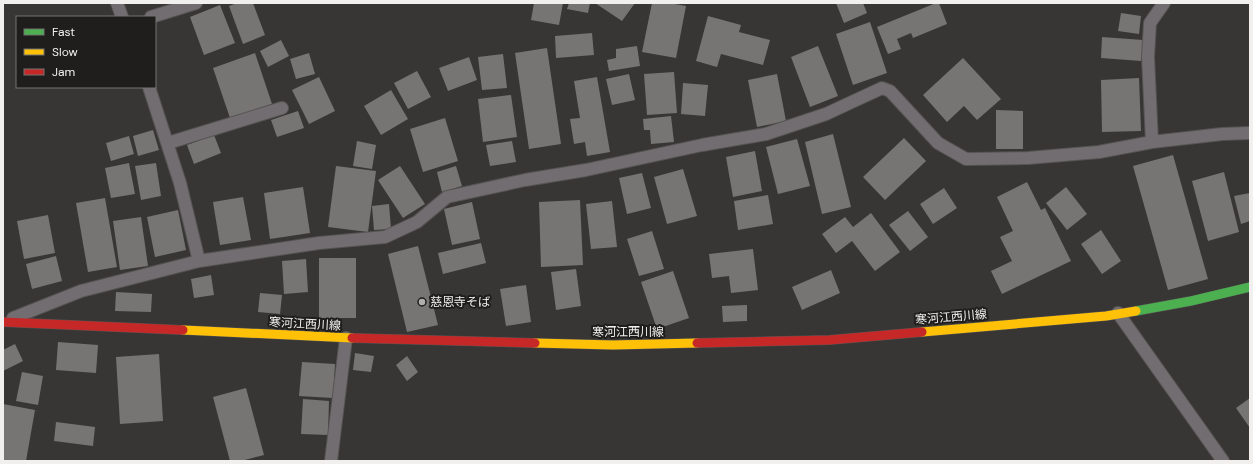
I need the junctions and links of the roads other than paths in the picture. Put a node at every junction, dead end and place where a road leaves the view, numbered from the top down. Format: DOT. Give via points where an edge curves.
graph roads {
  1 [pos="117,3"];
  2 [pos="196,3"];
  3 [pos="1164,3"];
  4 [pos="122,16"];
  5 [pos="154,16"];
  6 [pos="149,88"];
  7 [pos="282,108"];
  8 [pos="1250,133"];
  9 [pos="1152,142"];
  10 [pos="168,143"];
  11 [pos="199,261"];
  12 [pos="1250,287"];
  13 [pos="1118,313"];
  14 [pos="3,322"];
  15 [pos="346,338"];
  16 [pos="331,461"];
  17 [pos="1223,461"];
  1 -- 4 [label="lane"];
  2 -- 5 [label="lane"];
  3 -- 9 [label="lane" via="1150,23 1148,57"];
  6 -- 10 [label="lane"];
  7 -- 10 [label="lane"];
  8 -- 9 [label="lane"];
  9 -- 11 [label="lane" via="1099,152 1028,158 966,158 938,143 890,91 882,88 826,114 766,134 447,197 417,222 385,237 320,243"];
  10 -- 11 [label="lane"];
  11 -- 14 [label="lane" via="81,292"];
  12 -- 13 [label="main road, 寒河江西川線" via="1191,301"];
  13 -- 15 [label="main road, 寒河江西川線" via="822,340 613,345"];
  13 -- 17 [label="lane"];
  14 -- 15 [label="main road, 寒河江西川線"];
  15 -- 16 [label="lane"];
}
